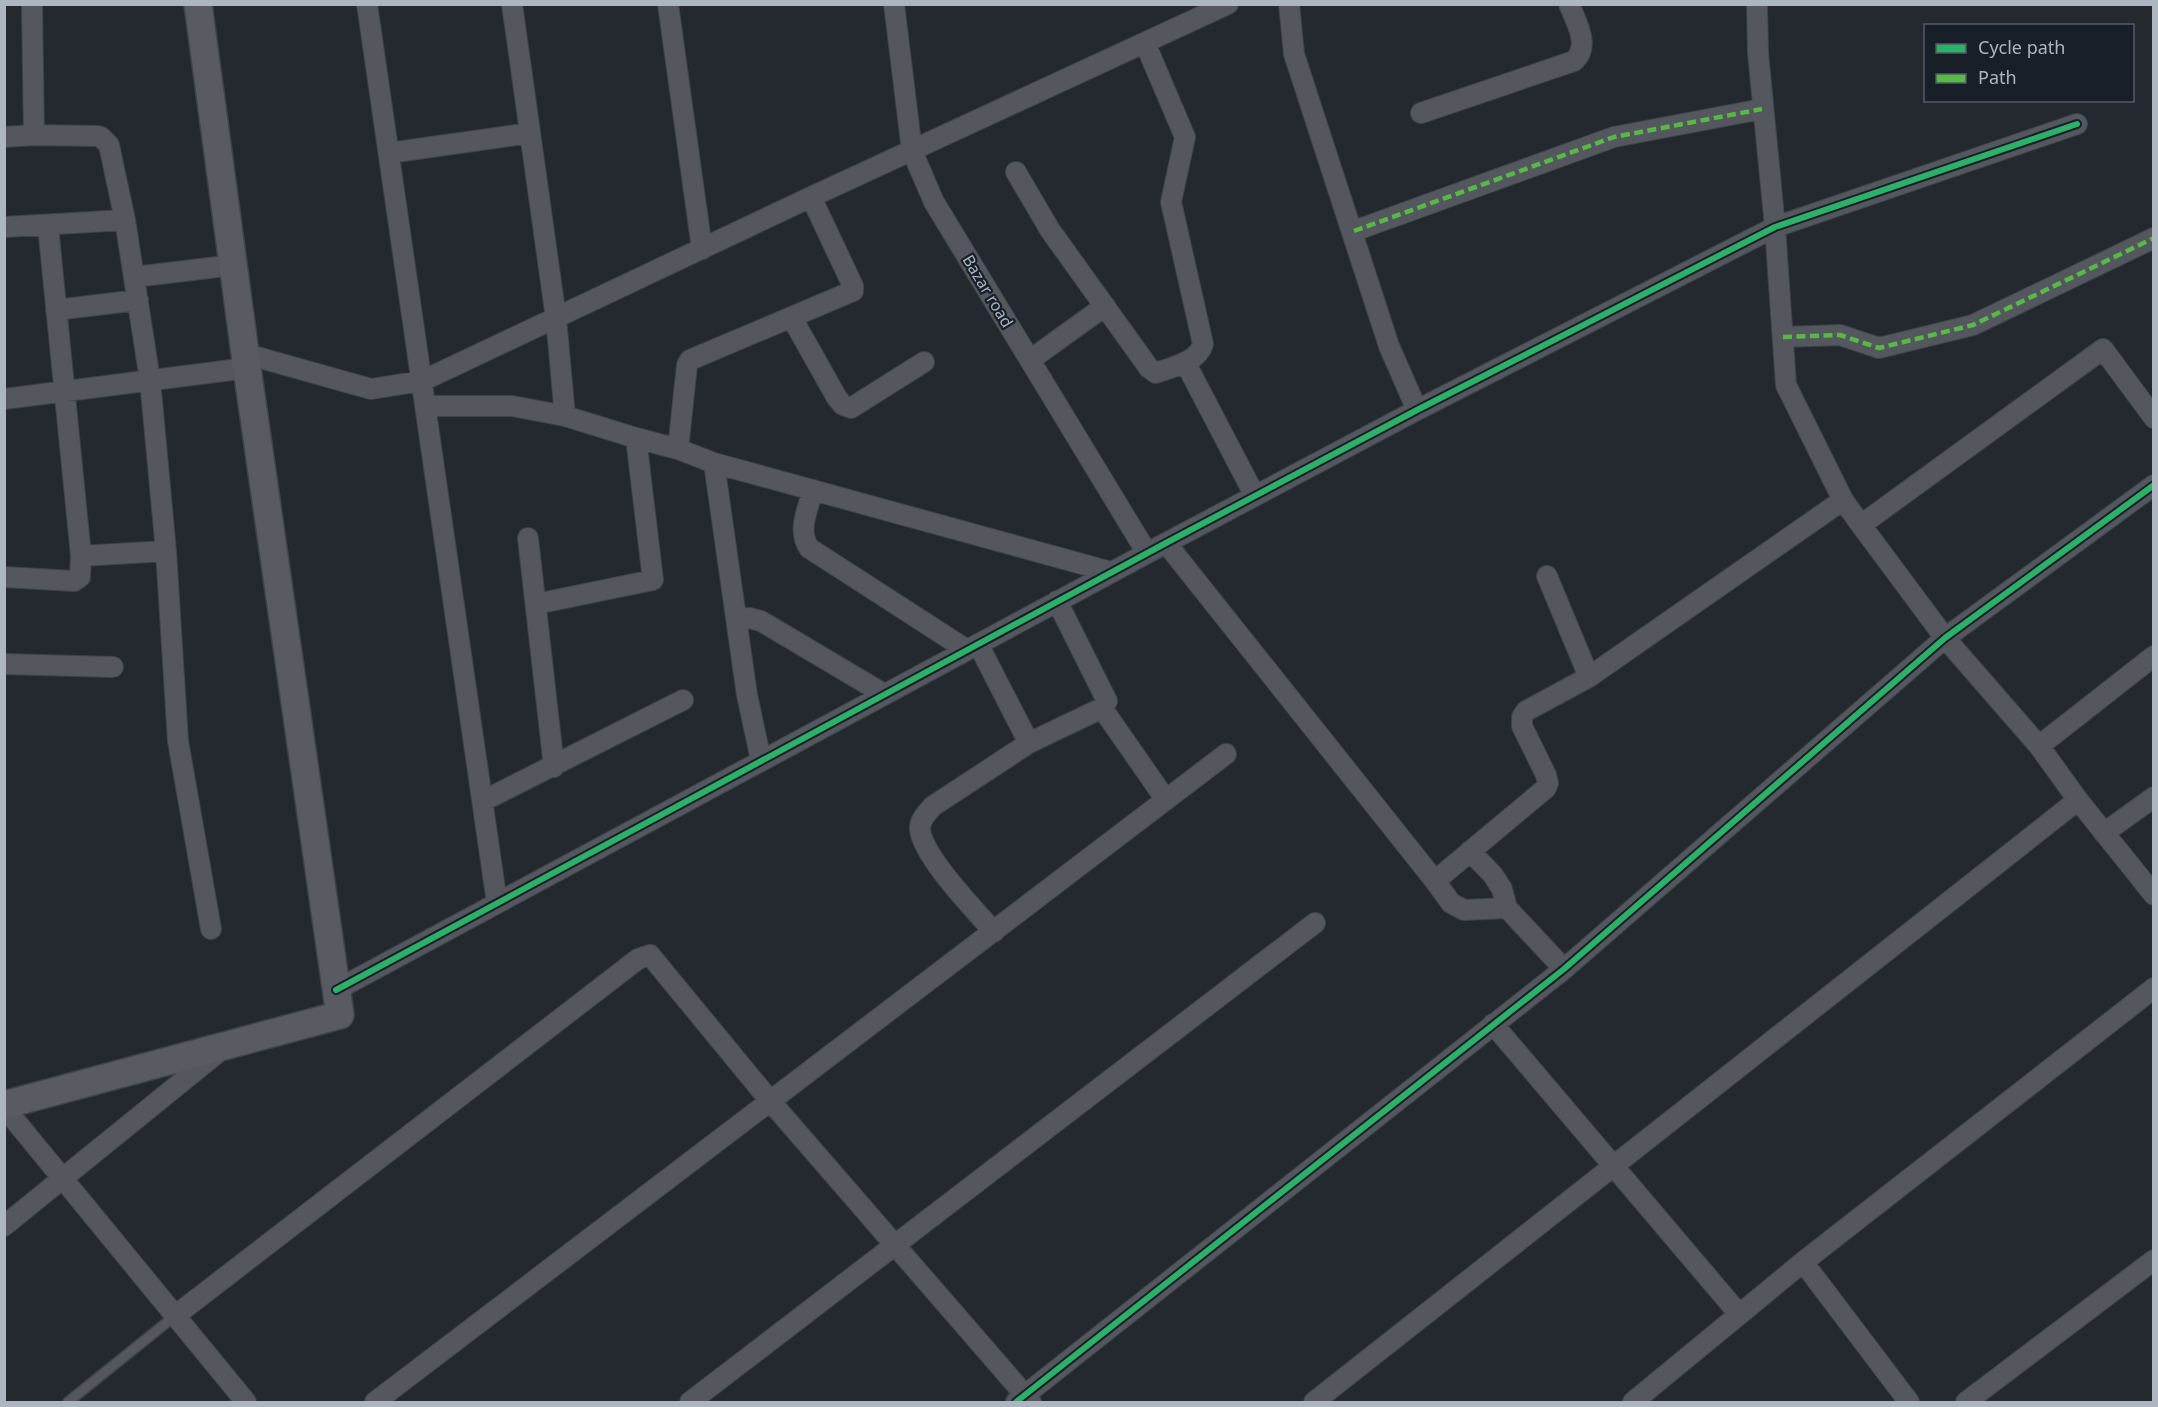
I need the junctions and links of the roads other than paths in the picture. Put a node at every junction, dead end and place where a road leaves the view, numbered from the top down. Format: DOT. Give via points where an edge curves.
graph roads {
  1 [pos="32,4"];
  2 [pos="198,4"];
  3 [pos="368,4"];
  4 [pos="512,4"];
  5 [pos="668,4"];
  6 [pos="894,4"];
  7 [pos="1228,4"];
  8 [pos="1289,4"];
  9 [pos="1569,4"];
  10 [pos="1757,4"];
  11 [pos="1145,43"];
  12 [pos="1762,109"];
  13 [pos="1421,113"];
  14 [pos="2076,124"];
  15 [pos="530,133"];
  16 [pos="34,135"];
  17 [pos="4,137"];
  18 [pos="912,151"];
  19 [pos="389,153"];
  20 [pos="1016,172"];
  21 [pos="811,197"];
  22 [pos="125,220"];
  23 [pos="48,226"];
  24 [pos="4,227"];
  25 [pos="1775,227"];
  26 [pos="1354,231"];
  27 [pos="2154,238"];
  28 [pos="702,249"];
  29 [pos="234,265"];
  30 [pos="134,276"];
  31 [pos="138,300"];
  32 [pos="1105,306"];
  33 [pos="56,310"];
  34 [pos="556,318"];
  35 [pos="792,318"];
  36 [pos="1783,337"];
  37 [pos="1030,360"];
  38 [pos="247,361"];
  39 [pos="924,362"];
  40 [pos="1185,362"];
  41 [pos="150,380"];
  42 [pos="422,381"];
  43 [pos="64,391"];
  44 [pos="4,399"];
  45 [pos="425,406"];
  46 [pos="1417,410"];
  47 [pos="565,416"];
  48 [pos="2154,418"];
  49 [pos="636,438"];
  50 [pos="678,449"];
  51 [pos="714,463"];
  52 [pos="2154,484"];
  53 [pos="813,490"];
  54 [pos="1255,496"];
  55 [pos="1843,500"];
  56 [pos="1861,525"];
  57 [pos="528,538"];
  58 [pos="1166,543"];
  59 [pos="166,551"];
  60 [pos="1147,553"];
  61 [pos="81,556"];
  62 [pos="1111,572"];
  63 [pos="1547,576"];
  64 [pos="4,577"];
  65 [pos="1057,602"];
  66 [pos="536,604"];
  67 [pos="736,619"];
  68 [pos="1945,638"];
  69 [pos="973,647"];
  70 [pos="2154,656"];
  71 [pos="4,663"];
  72 [pos="113,667"];
  73 [pos="1589,677"];
  74 [pos="884,694"];
  75 [pos="683,700"];
  76 [pos="1102,708"];
  77 [pos="1029,743"];
  78 [pos="2039,746"];
  79 [pos="1226,754"];
  80 [pos="761,760"];
  81 [pos="554,767"];
  82 [pos="2154,797"];
  83 [pos="1166,800"];
  84 [pos="2078,800"];
  85 [pos="483,801"];
  86 [pos="2104,833"];
  87 [pos="1470,851"];
  88 [pos="1435,881"];
  89 [pos="2154,895"];
  90 [pos="497,903"];
  91 [pos="1507,908"];
  92 [pos="1315,923"];
  93 [pos="211,929"];
  94 [pos="994,932"];
  95 [pos="1564,969"];
  96 [pos="2154,988"];
  97 [pos="336,990"];
  98 [pos="1493,1024"];
  99 [pos="226,1046"];
  100 [pos="771,1102"];
  101 [pos="4,1106"];
  102 [pos="1613,1166"];
  103 [pos="64,1178"];
  104 [pos="4,1226"];
  105 [pos="897,1245"];
  106 [pos="2154,1260"];
  107 [pos="1803,1262"];
  108 [pos="1739,1314"];
  109 [pos="176,1315"];
  110 [pos="1024,1400"];
  111 [pos="68,1402"];
  112 [pos="246,1402"];
  113 [pos="375,1402"];
  114 [pos="690,1402"];
  115 [pos="1314,1402"];
  116 [pos="1633,1402"];
  117 [pos="1909,1402"];
  118 [pos="1966,1402"];
  1 -- 16 [label="street"];
  2 -- 29 [label="street"];
  3 -- 19 [label="street"];
  4 -- 15 [label="street"];
  5 -- 28 [label="street"];
  6 -- 18 [label="street, Bazar road"];
  7 -- 11 [label="street"];
  8 -- 26 [label="street" via="1294,54"];
  9 -- 13 [label="street" via="1581,36 1581,56"];
  10 -- 12 [label="street"];
  11 -- 18 [label="street"];
  11 -- 40 [label="street" via="1185,137 1171,201 1203,344"];
  12 -- 25 [label="street"];
  12 -- 26 [label="street" via="1614,137"];
  14 -- 25 [label="street"];
  15 -- 19 [label="street"];
  15 -- 34 [label="street"];
  16 -- 17 [label="street"];
  16 -- 22 [label="street" via="97,136 105,140"];
  18 -- 21 [label="street"];
  18 -- 37 [label="street, Bazar road" via="934,202"];
  19 -- 42 [label="street"];
  20 -- 32 [label="street" via="1050,230"];
  21 -- 28 [label="street"];
  21 -- 35 [label="street" via="853,291"];
  22 -- 23 [label="street"];
  22 -- 30 [label="street"];
  23 -- 24 [label="street"];
  23 -- 33 [label="street"];
  25 -- 36 [label="street"];
  25 -- 46 [label="street"];
  26 -- 46 [label="street" via="1389,346"];
  27 -- 36 [label="street" via="1973,325 1879,348 1840,334"];
  28 -- 34 [label="street"];
  29 -- 30 [label="street"];
  29 -- 38 [label="street"];
  30 -- 31 [label="street"];
  31 -- 33 [label="street"];
  31 -- 41 [label="street"];
  32 -- 37 [label="street"];
  32 -- 40 [label="street" via="1156,373"];
  33 -- 43 [label="street"];
  34 -- 42 [label="street"];
  34 -- 47 [label="street"];
  35 -- 39 [label="street" via="837,398 851,408"];
  35 -- 50 [label="street" via="690,360"];
  36 -- 55 [label="street" via="1786,384"];
  37 -- 60 [label="street, Bazar road"];
  38 -- 41 [label="street"];
  38 -- 42 [label="street" via="371,389"];
  38 -- 97 [label="street"];
  40 -- 54 [label="street"];
  41 -- 43 [label="street"];
  41 -- 59 [label="street"];
  42 -- 45 [label="street"];
  43 -- 44 [label="street"];
  43 -- 61 [label="street"];
  45 -- 47 [label="street" via="512,406"];
  45 -- 85 [label="street"];
  46 -- 54 [label="street"];
  47 -- 49 [label="street"];
  48 -- 56 [label="street" via="2103,350"];
  49 -- 50 [label="street"];
  49 -- 66 [label="street" via="653,580"];
  50 -- 51 [label="street"];
  51 -- 53 [label="street"];
  51 -- 67 [label="street"];
  52 -- 68 [label="street"];
  53 -- 62 [label="street"];
  53 -- 69 [label="street" via="802,532 809,548"];
  54 -- 58 [label="street"];
  55 -- 56 [label="street"];
  55 -- 73 [label="street"];
  56 -- 68 [label="street"];
  57 -- 66 [label="street"];
  58 -- 60 [label="street"];
  58 -- 88 [label="street"];
  59 -- 61 [label="street"];
  59 -- 93 [label="street" via="178,741"];
  60 -- 62 [label="street"];
  61 -- 64 [label="street" via="80,576 74,581"];
  62 -- 65 [label="street"];
  63 -- 73 [label="street"];
  65 -- 69 [label="street"];
  65 -- 76 [label="street" via="1106,697"];
  66 -- 81 [label="street"];
  67 -- 74 [label="street" via="761,621"];
  67 -- 80 [label="street"];
  68 -- 78 [label="street"];
  68 -- 95 [label="street"];
  69 -- 74 [label="street"];
  69 -- 77 [label="street"];
  70 -- 78 [label="street"];
  71 -- 72 [label="street"];
  73 -- 87 [label="street" via="1523,714 1522,726 1548,783"];
  74 -- 80 [label="street"];
  75 -- 81 [label="street"];
  76 -- 77 [label="street"];
  76 -- 83 [label="street"];
  77 -- 94 [label="street" via="933,806 922,818 920,829 926,846"];
  78 -- 84 [label="street"];
  79 -- 83 [label="street"];
  80 -- 90 [label="street"];
  81 -- 85 [label="street"];
  82 -- 86 [label="street"];
  83 -- 94 [label="street"];
  84 -- 86 [label="street"];
  84 -- 102 [label="street"];
  85 -- 90 [label="street"];
  86 -- 89 [label="street"];
  87 -- 88 [label="street"];
  87 -- 91 [label="street" via="1493,875"];
  88 -- 91 [label="street" via="1451,903 1464,910"];
  90 -- 97 [label="street"];
  91 -- 95 [label="street"];
  92 -- 105 [label="street"];
  94 -- 100 [label="street"];
  95 -- 98 [label="street"];
  96 -- 107 [label="street"];
  97 -- 99 [label="street" via="339,1016"];
  98 -- 102 [label="street"];
  98 -- 110 [label="street"];
  99 -- 101 [label="street"];
  99 -- 103 [label="street"];
  100 -- 105 [label="street"];
  100 -- 109 [label="street" via="650,956 645,956"];
  100 -- 113 [label="street"];
  101 -- 103 [label="street"];
  102 -- 108 [label="street"];
  102 -- 115 [label="street"];
  103 -- 104 [label="street"];
  103 -- 109 [label="street"];
  105 -- 110 [label="street"];
  105 -- 114 [label="street"];
  106 -- 118 [label="street"];
  107 -- 108 [label="street"];
  107 -- 117 [label="street"];
  108 -- 116 [label="street"];
  109 -- 111 [label="lane"];
  109 -- 112 [label="street"];
}
